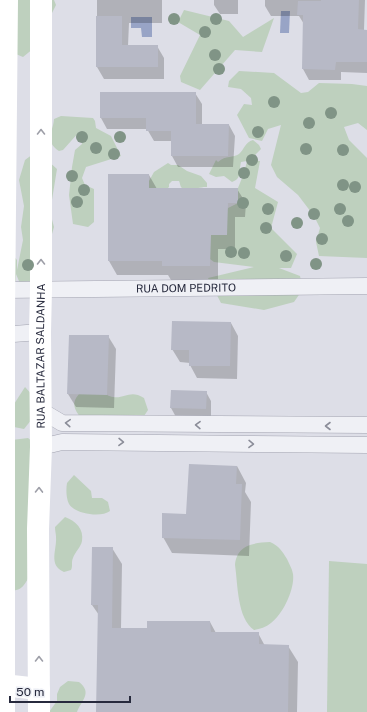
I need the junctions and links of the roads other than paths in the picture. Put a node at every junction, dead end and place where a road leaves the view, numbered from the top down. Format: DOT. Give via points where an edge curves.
graph roads {
  1 [pos="7,0"];
  2 [pos="41,0"];
  3 [pos="3,77"];
  4 [pos="367,286"];
  5 [pos="41,289"];
  6 [pos="4,290"];
  7 [pos="40,332"];
  8 [pos="2,335"];
  9 [pos="40,410"];
  10 [pos="283,426"];
  11 [pos="367,426"];
  12 [pos="283,444"];
  13 [pos="367,445"];
  14 [pos="41,447"];
  15 [pos="3,685"];
  16 [pos="39,689"];
  17 [pos="4,712"];
  18 [pos="39,712"];
  1 -- 3 [label="main road"];
  5 -- 2 [label="main road, RUA BALTAZAR SALDANHA, one-way"];
  3 -- 6 [label="main road"];
  4 -- 5 [label="street, RUA DOM PEDRITO"];
  5 -- 6 [label="street, RUA DOM PEDRITO"];
  5 -- 7 [label="main road, RUA BALTAZAR SALDANHA"];
  6 -- 8 [label="main road"];
  7 -- 8 [label="street"];
  7 -- 9 [label="main road, RUA BALTAZAR SALDANHA"];
  8 -- 15 [label="main road"];
  10 -- 9 [label="street, one-way" via="62,423"];
  9 -- 14 [label="main road, RUA BALTAZAR SALDANHA"];
  11 -- 10 [label="street, one-way"];
  10 -- 12 [label="street"];
  12 -- 13 [label="street"];
  14 -- 12 [label="street, one-way" via="62,442"];
  16 -- 14 [label="main road, RUA BALTAZAR SALDANHA, one-way" via="38,529"];
  15 -- 16 [label="main road"];
  15 -- 17 [label="main road"];
  16 -- 18 [label="main road, RUA BALTAZAR SALDANHA"];
}
